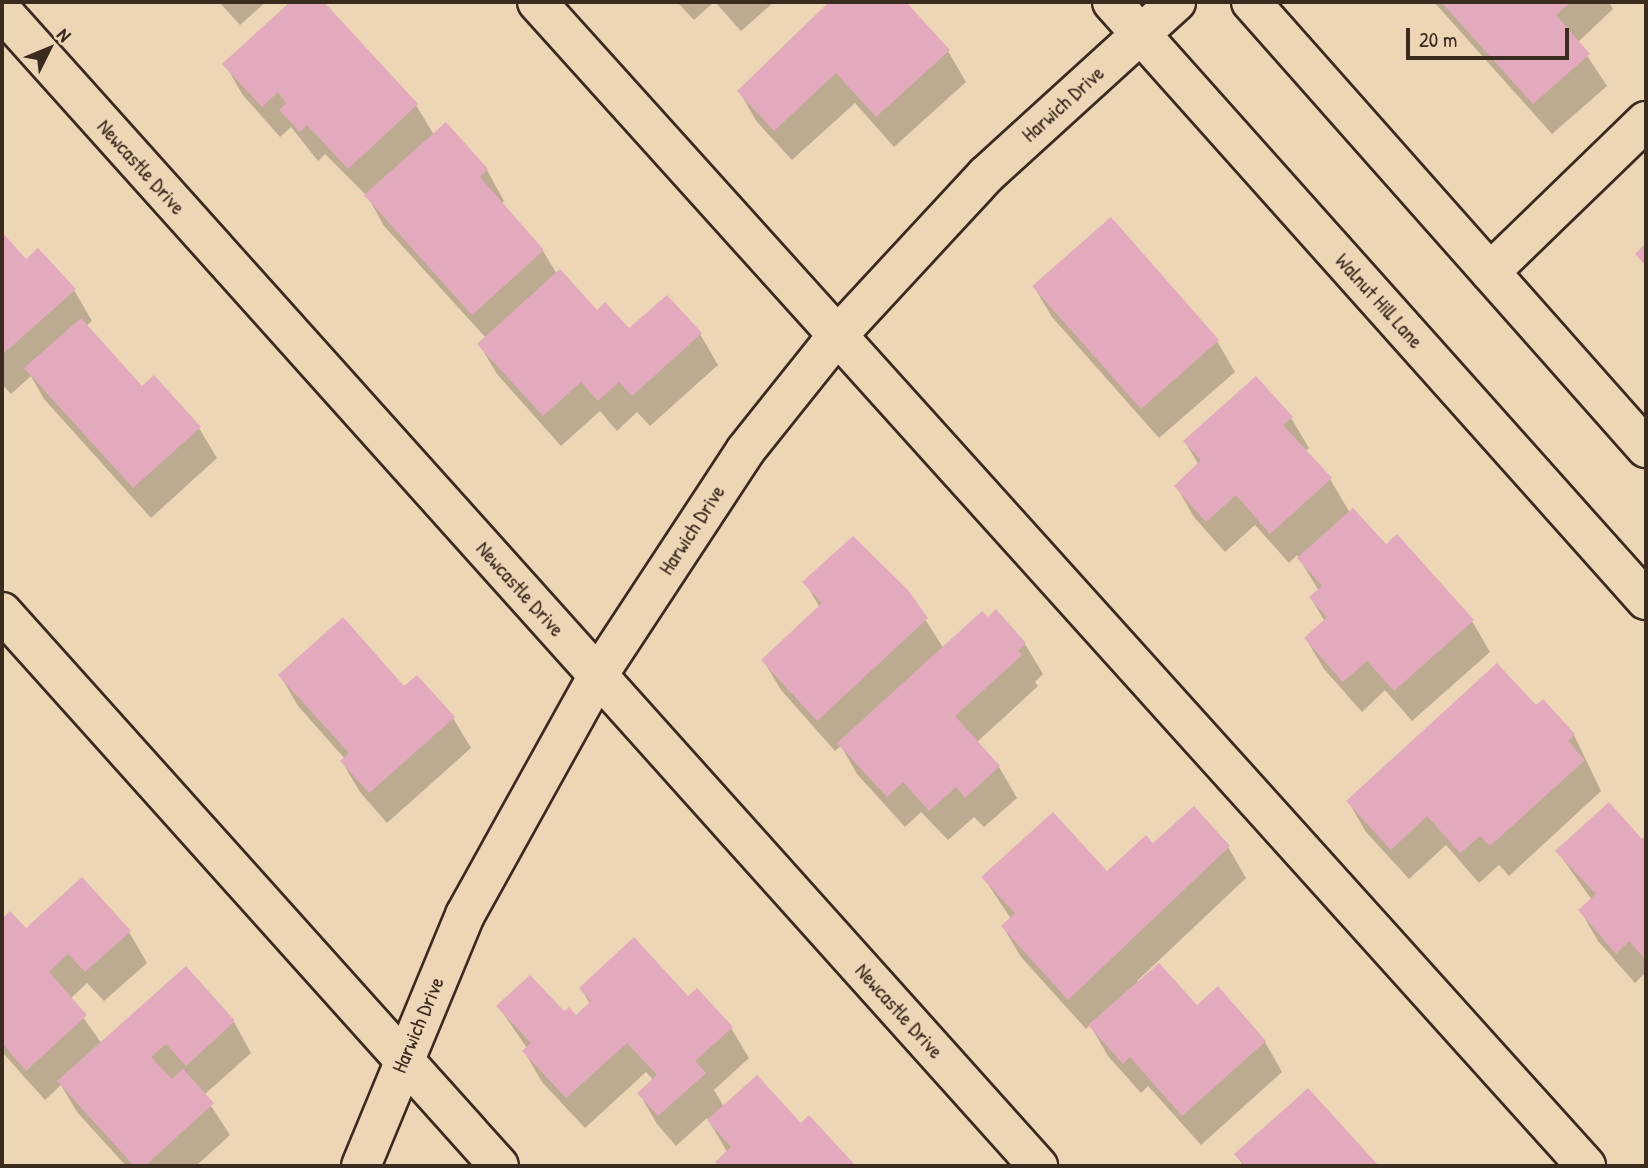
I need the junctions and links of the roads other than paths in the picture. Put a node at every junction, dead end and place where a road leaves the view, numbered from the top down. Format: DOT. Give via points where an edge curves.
graph roads {
  1 [pos="537,2"];
  2 [pos="1112,2"];
  3 [pos="1176,2"];
  4 [pos="1251,2"];
  5 [pos="2,11"];
  6 [pos="1140,34"];
  7 [pos="1646,121"];
  8 [pos="1490,272"];
  9 [pos="836,337"];
  10 [pos="1646,448"];
  11 [pos="1646,600"];
  12 [pos="2,612"];
  13 [pos="598,675"];
  14 [pos="404,1058"];
  15 [pos="361,1166"];
  16 [pos="499,1166"];
  17 [pos="1038,1166"];
  18 [pos="1586,1166"];
  1 -- 9 [label="street"];
  2 -- 6 [label="street, Walnut Hill Lane"];
  3 -- 6 [label="street, Harwich Drive"];
  4 -- 8 [label="street"];
  5 -- 13 [label="street, Newcastle Drive"];
  6 -- 9 [label="street, Harwich Drive" via="985,175"];
  6 -- 11 [label="street, Walnut Hill Lane"];
  7 -- 8 [label="street"];
  8 -- 10 [label="street"];
  9 -- 13 [label="street, Harwich Drive" via="745,451"];
  9 -- 18 [label="street"];
  12 -- 14 [label="street"];
  13 -- 14 [label="street, Harwich Drive" via="465,915"];
  13 -- 17 [label="street, Newcastle Drive"];
  14 -- 15 [label="street, Harwich Drive"];
  14 -- 16 [label="street"];
}
